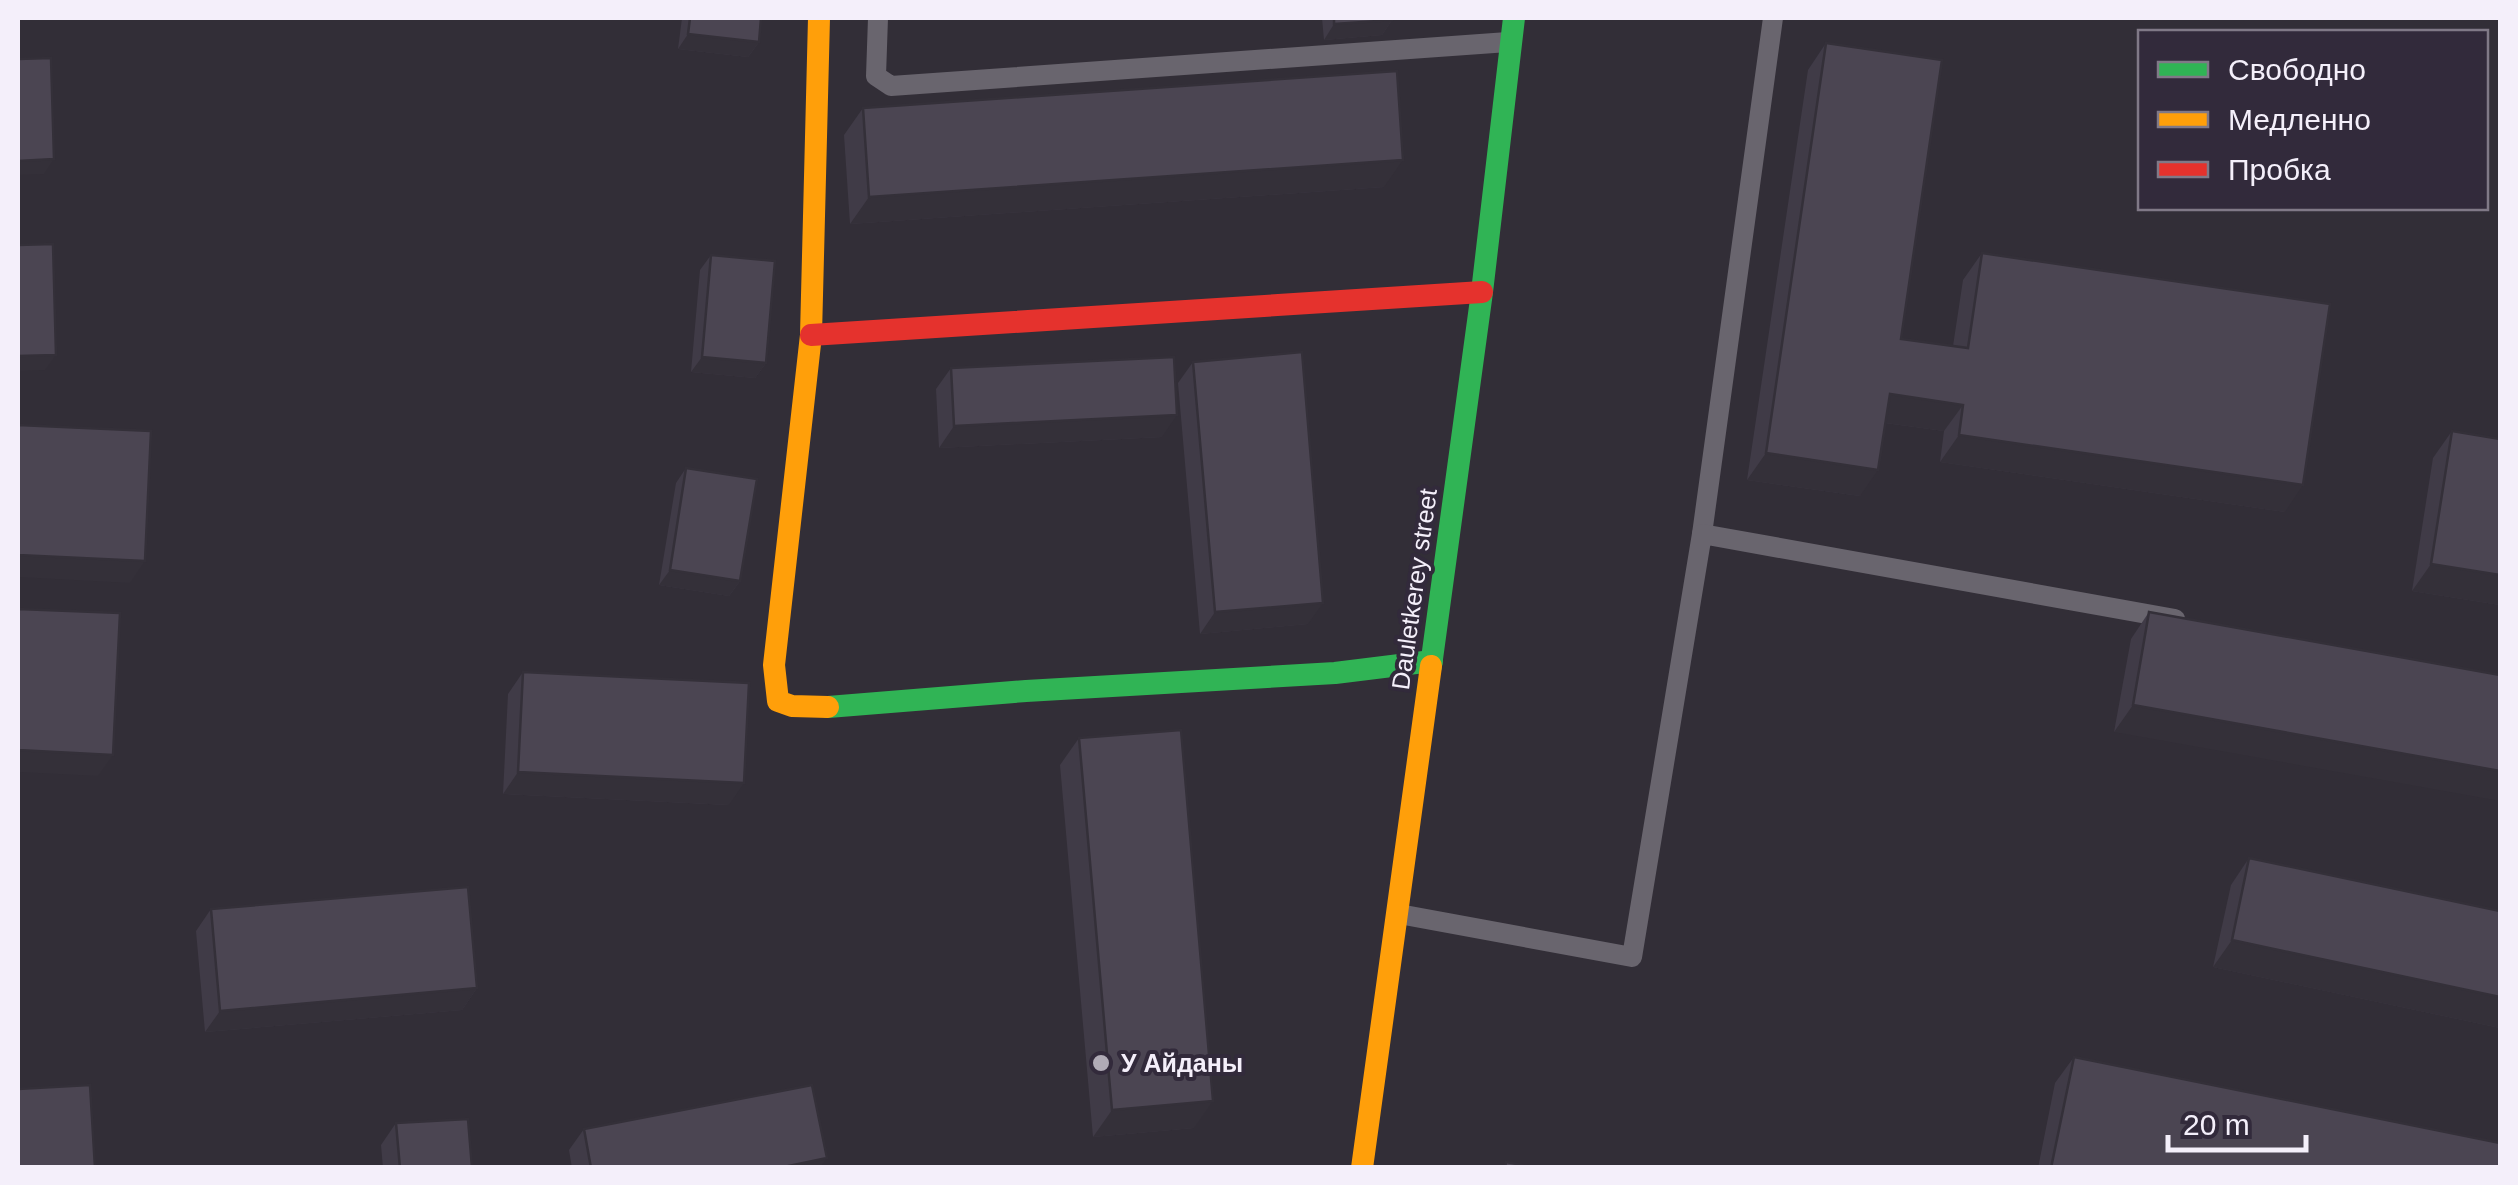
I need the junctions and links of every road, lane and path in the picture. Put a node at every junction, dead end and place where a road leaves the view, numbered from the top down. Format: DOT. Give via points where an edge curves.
graph roads {
  1 [pos="818,18"];
  2 [pos="878,18"];
  3 [pos="1514,18"];
  4 [pos="1773,18"];
  5 [pos="1510,42"];
  6 [pos="1482,292"];
  7 [pos="812,335"];
  8 [pos="1702,534"];
  9 [pos="2189,622"];
  10 [pos="1432,661"];
  11 [pos="1398,913"];
  12 [pos="1362,1168"];
  1 -- 7 [label="street"];
  2 -- 5 [label="lane" via="876,76 892,86"];
  3 -- 5 [label="street, Dauletkerey street"];
  4 -- 8 [label="lane"];
  5 -- 6 [label="street, Dauletkerey street"];
  6 -- 7 [label="street"];
  6 -- 10 [label="street, Dauletkerey street"];
  7 -- 10 [label="street" via="774,665 778,701 827,708"];
  8 -- 9 [label="lane"];
  8 -- 11 [label="lane" via="1632,957"];
  10 -- 11 [label="street, Dauletkerey street"];
  11 -- 12 [label="street, Dauletkerey street"];
}
